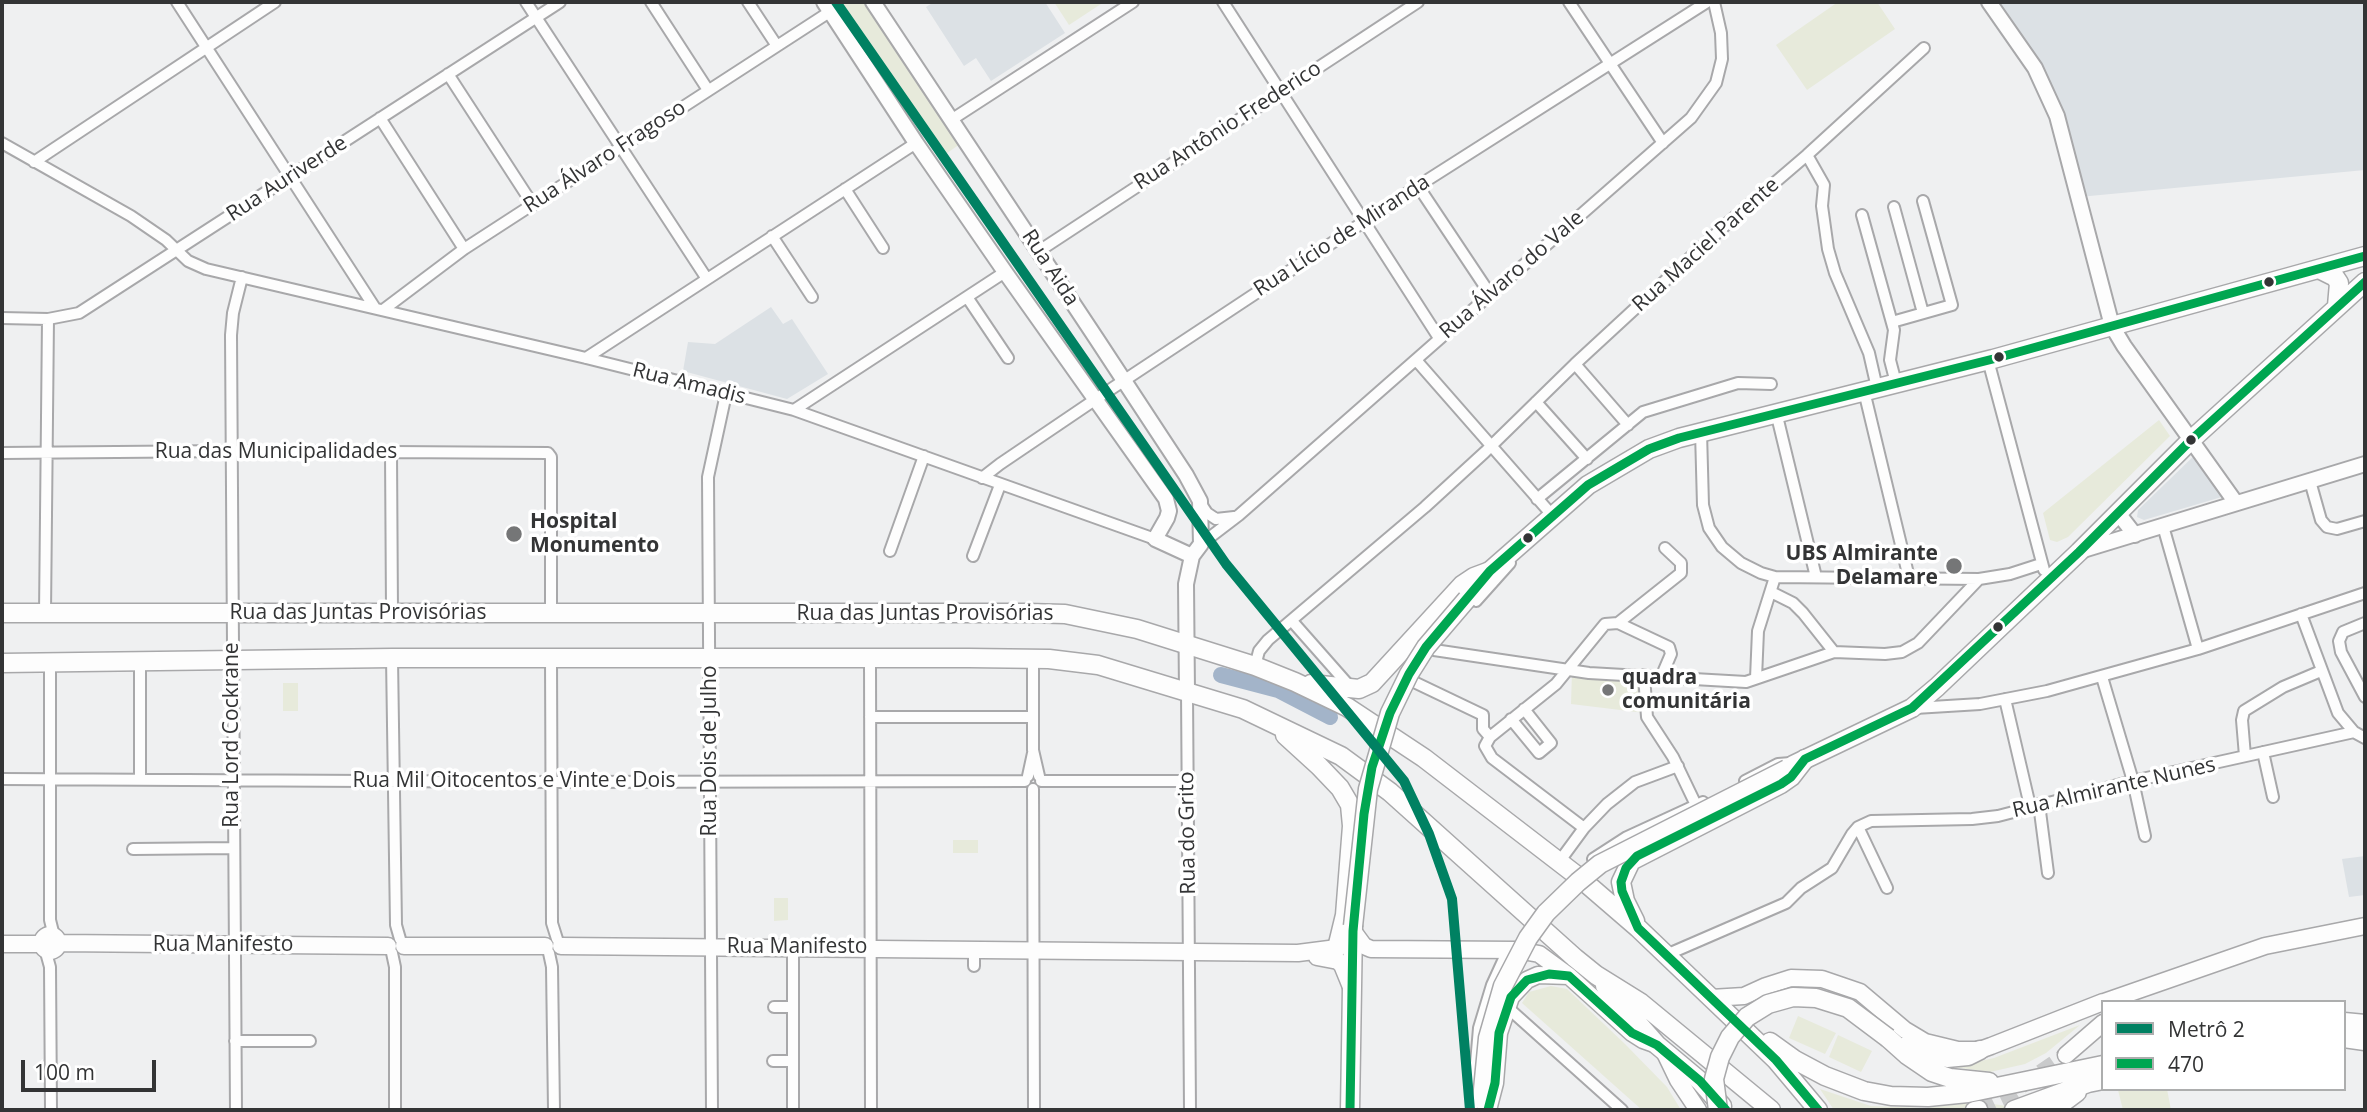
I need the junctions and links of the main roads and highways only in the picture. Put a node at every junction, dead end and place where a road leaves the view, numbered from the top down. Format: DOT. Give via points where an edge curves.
graph roads {
  1 [pos="2365,256"];
  2 [pos="2321,270"];
  3 [pos="2365,282"];
  4 [pos="2337,306"];
  5 [pos="1490,571"];
  6 [pos="2,613"];
  7 [pos="2,663"];
  8 [pos="1296,682"];
  9 [pos="1267,719"];
  10 [pos="1797,763"];
  11 [pos="2365,926"];
  12 [pos="1638,928"];
  13 [pos="1353,929"];
  14 [pos="2,944"];
  15 [pos="1337,948"];
  16 [pos="1298,953"];
  17 [pos="1596,975"];
  18 [pos="1569,976"];
  19 [pos="1351,987"];
  20 [pos="2143,988"];
  21 [pos="2110,1000"];
  22 [pos="2129,1000"];
  23 [pos="2101,1003"];
  24 [pos="1718,1004"];
  25 [pos="2073,1013"];
  26 [pos="2346,1022"];
  27 [pos="2365,1024"];
  28 [pos="2101,1025"];
  29 [pos="2085,1038"];
  30 [pos="2346,1038"];
  31 [pos="1890,1040"];
  32 [pos="2365,1041"];
  33 [pos="1660,1048"];
  34 [pos="1980,1050"];
  35 [pos="2066,1055"];
  36 [pos="2101,1065"];
  37 [pos="2035,1080"];
  38 [pos="2095,1082"];
  39 [pos="1480,1108"];
  40 [pos="1350,1110"];
  41 [pos="1698,1110"];
  42 [pos="1718,1110"];
  43 [pos="1726,1110"];
  44 [pos="1771,1110"];
  45 [pos="1818,1110"];
  46 [pos="2014,1110"];
  47 [pos="2053,1110"];
  1 -- 2 [label="main road"];
  2 -- 4 [label="main road" via="2339,283"];
  2 -- 5 [label="main road" via="1776,412 1649,450 1588,485"];
  3 -- 4 [label="main road"];
  4 -- 10 [label="main road" via="2191,440 1937,687 1912,708"];
  5 -- 8 [label="main road" via="1462,585 1366,687"];
  5 -- 13 [label="main road, bridge" via="1426,647 1390,713 1368,789"];
  6 -- 8 [label="main road, Rua das Juntas Provisórias" via="232,617 551,613 709,618 1065,614 1137,629 1186,652 1255,666"];
  7 -- 9 [label="main road, Rua das Juntas Provisórias" via="232,656 551,658 710,653 870,659 1033,658 1098,665 1187,687"];
  8 -- 12 [label="main road, Rua das Juntas Provisórias" via="1357,712 1424,758 1584,880"];
  9 -- 15 [label="main road" via="1319,766 1350,805 1345,915"];
  9 -- 17 [label="main road, Rua das Juntas Provisórias" via="1341,756 1390,792"];
  10 -- 12 [label="main road" via="1797,771 1781,784 1631,861 1623,875 1622,891"];
  10 -- 39 [label="main road, bridge" via="1600,864 1546,913 1503,986 1488,1038"];
  11 -- 20 [label="main road" via="2265,946"];
  12 -- 24 [label="main road, Rua das Juntas Provisórias"];
  13 -- 15 [label="main road"];
  13 -- 18 [label="main road" via="1371,949 1529,950"];
  13 -- 19 [label="main road"];
  14 -- 16 [label="main road, Rua Manifesto"];
  15 -- 16 [label="main road"];
  16 -- 19 [label="main road" via="1338,961"];
  17 -- 33 [label="main road, Rua das Juntas Provisórias"];
  17 -- 44 [label="main road, Rua das Juntas Provisórias" via="1641,1003"];
  18 -- 33 [label="main road" via="1632,1033"];
  18 -- 39 [label="main road" via="1549,974 1518,987 1499,1033 1494,1092"];
  19 -- 40 [label="main road"];
  20 -- 21 [label="main road"];
  20 -- 22 [label="main road"];
  23 -- 25 [label="main road"];
  24 -- 34 [label="main road" via="1791,978 1822,979 1860,992 1924,1042"];
  24 -- 37 [label="main road" via="1795,1059 1864,1091 1928,1097"];
  24 -- 45 [label="main road" via="1776,1060"];
  25 -- 29 [label="main road" via="2087,1020"];
  25 -- 34 [label="main road"];
  26 -- 27 [label="main road"];
  28 -- 29 [label="main road"];
  29 -- 35 [label="main road"];
  30 -- 32 [label="main road"];
  31 -- 34 [label="main road" via="1947,1058"];
  31 -- 37 [label="main road" via="1919,1064 1950,1078"];
  31 -- 42 [label="main road, bridge" via="1847,1008 1816,998 1793,997 1768,1004 1747,1017 1720,1057 1713,1079"];
  33 -- 41 [label="main road, Rua das Juntas Provisórias"];
  33 -- 43 [label="main road"];
  36 -- 37 [label="main road"];
  38 -- 46 [label="main road"];
  38 -- 47 [label="main road"];
}
